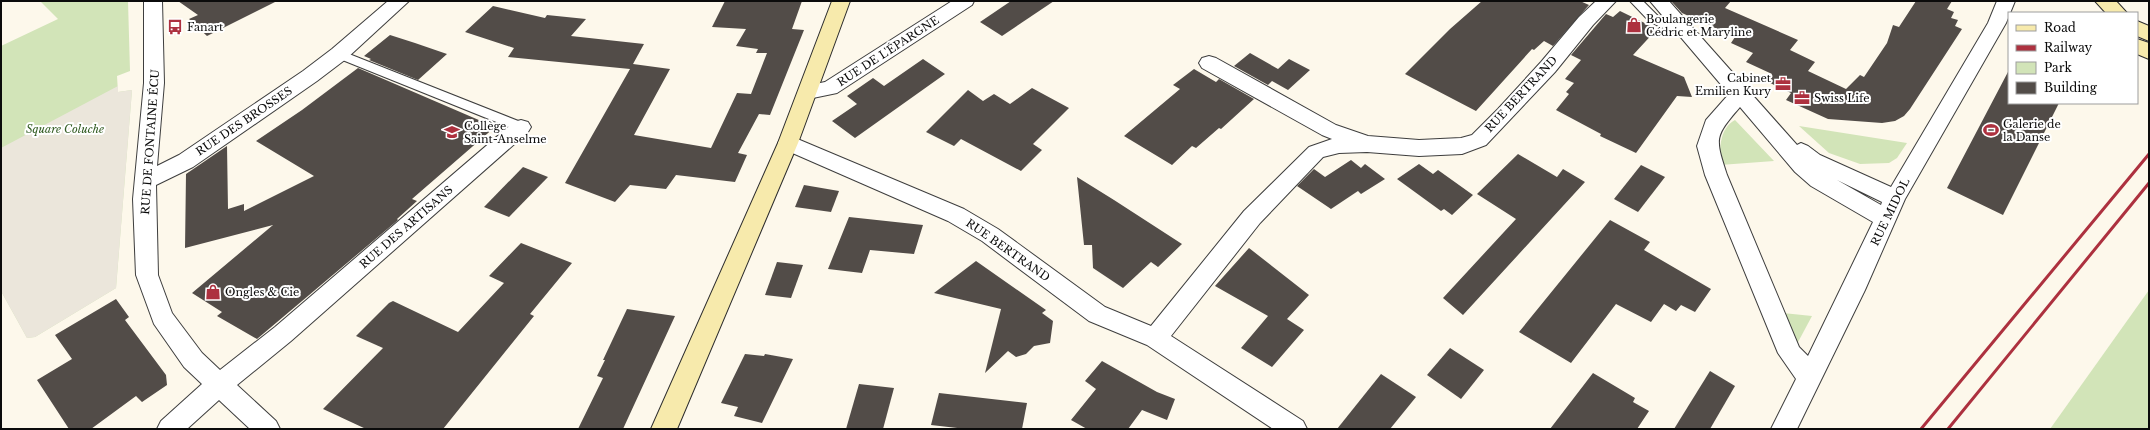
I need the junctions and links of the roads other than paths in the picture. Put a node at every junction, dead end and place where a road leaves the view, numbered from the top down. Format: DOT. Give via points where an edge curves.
graph roads {
  1 [pos="153,1"];
  2 [pos="400,1"];
  3 [pos="841,1"];
  4 [pos="965,1"];
  5 [pos="1607,1"];
  6 [pos="1636,1"];
  7 [pos="1659,1"];
  8 [pos="2006,1"];
  9 [pos="2090,1"];
  10 [pos="2104,1"];
  11 [pos="2099,12"];
  12 [pos="2117,12"];
  13 [pos="2138,28"];
  14 [pos="2149,35"];
  15 [pos="1691,36"];
  16 [pos="2138,46"];
  17 [pos="2149,52"];
  18 [pos="339,54"];
  19 [pos="1209,63"];
  20 [pos="808,92"];
  21 [pos="1740,94"];
  22 [pos="521,127"];
  23 [pos="788,143"];
  24 [pos="1367,144"];
  25 [pos="146,181"];
  26 [pos="1890,208"];
  27 [pos="1155,338"];
  28 [pos="1808,379"];
  29 [pos="220,384"];
  30 [pos="170,429"];
  31 [pos="267,429"];
  32 [pos="664,429"];
  33 [pos="1294,429"];
  34 [pos="1784,429"];
  1 -- 25 [label="street, RUE DE FONTAINE ÉCU" via="154,83"];
  2 -- 18 [label="street, RUE DES BROSSES"];
  3 -- 20 [label="street"];
  4 -- 20 [label="street, RUE DE L'ÉPARGNE" via="830,88"];
  5 -- 24 [label="street, RUE BERTRAND" via="1479,140 1462,146 1419,148"];
  6 -- 15 [label="lane" via="1654,19"];
  7 -- 15 [label="street"];
  8 -- 26 [label="street, RUE MIDOL" via="1997,22"];
  9 -- 11 [label="street"];
  10 -- 12 [label="street"];
  13 -- 14 [label="street"];
  15 -- 21 [label="street"];
  16 -- 17 [label="street"];
  18 -- 22 [label="lane, RUE DES ARTISANS"];
  18 -- 25 [label="street, RUE DES BROSSES" via="186,161"];
  19 -- 24 [label="street, RUE BERTRAND" via="1329,130"];
  20 -- 23 [label="street"];
  21 -- 26 [label="street" via="1803,166 1819,180"];
  21 -- 28 [label="street" via="1713,125 1707,146 1716,175 1790,353"];
  22 -- 29 [label="street, RUE DES ARTISANS" via="282,334"];
  23 -- 27 [label="street, RUE BERTRAND" via="956,215 990,235 1097,314"];
  23 -- 32 [label="street"];
  24 -- 27 [label="street, RUE BERTRAND" via="1338,145 1316,152 1252,217"];
  25 -- 29 [label="street, RUE DE FONTAINE ÉCU" via="144,199 147,275 162,317 193,360"];
  26 -- 28 [label="street, RUE MIDOL"];
  27 -- 33 [label="street, RUE BERTRAND"];
  28 -- 34 [label="street, RUE MIDOL"];
  29 -- 30 [label="street, RUE DES ARTISANS"];
  29 -- 31 [label="street, RUE DE FONTAINE ÉCU"];
}
